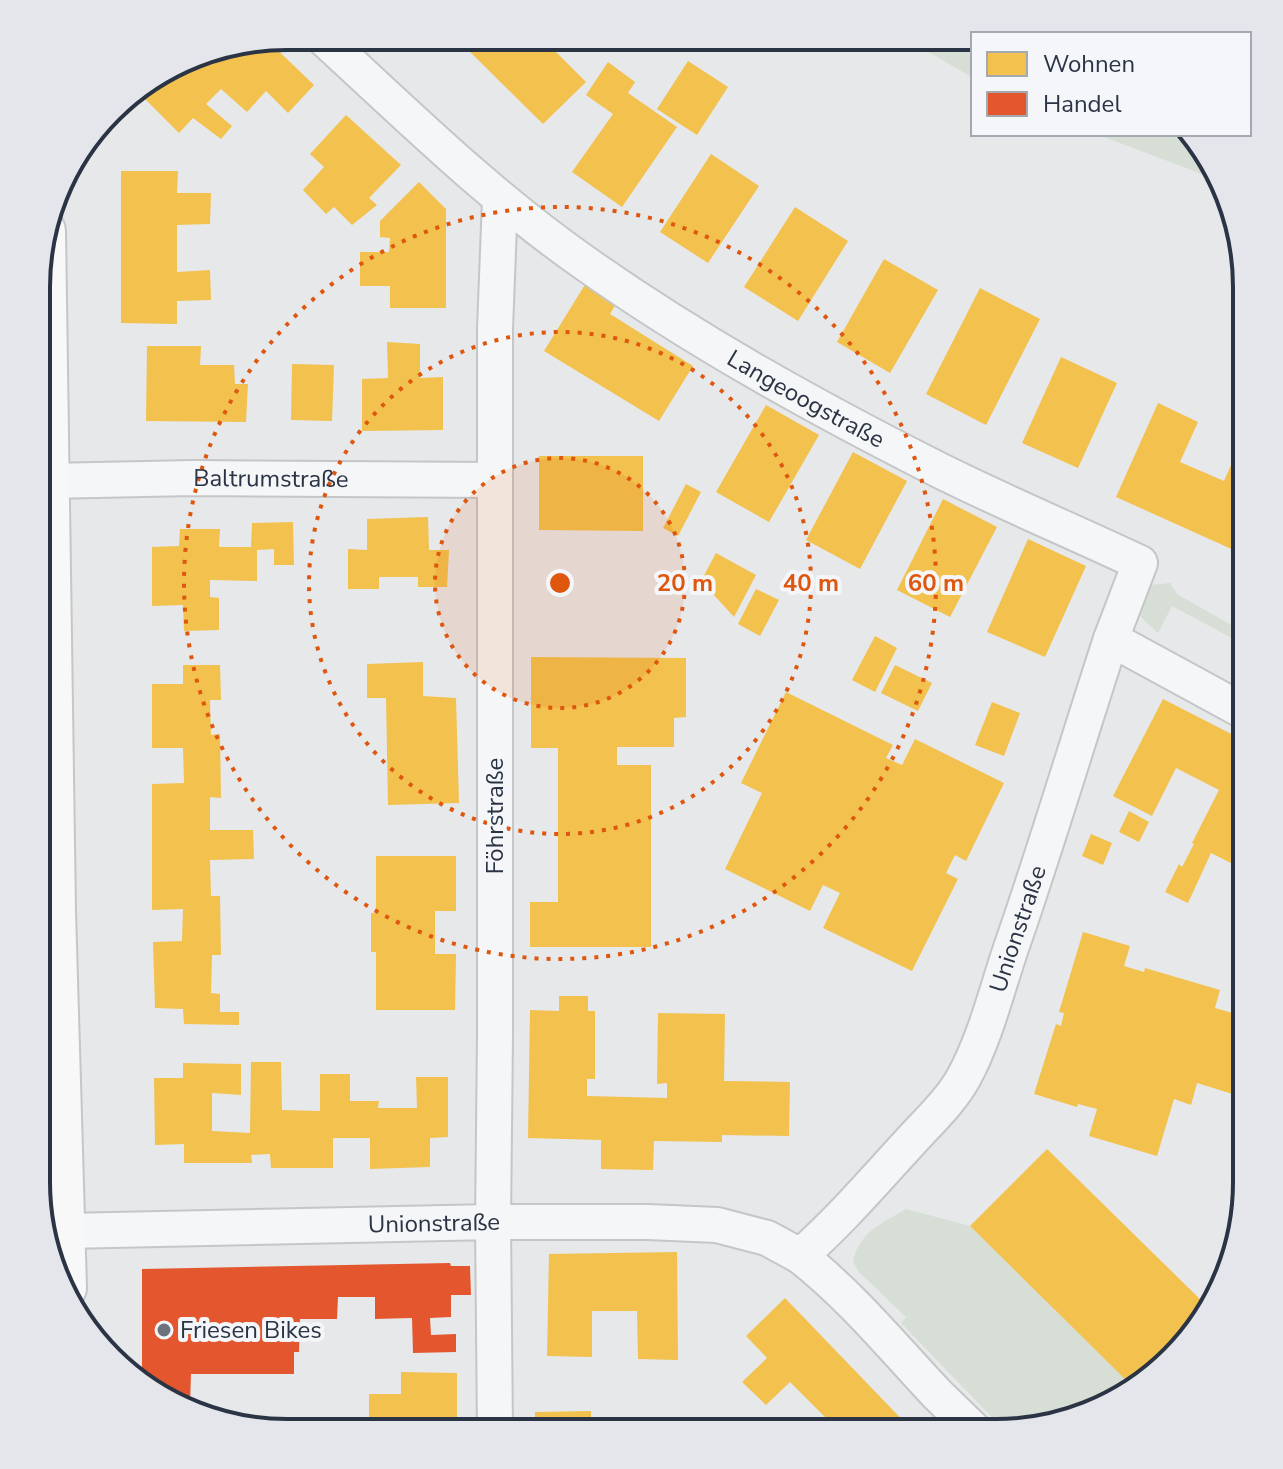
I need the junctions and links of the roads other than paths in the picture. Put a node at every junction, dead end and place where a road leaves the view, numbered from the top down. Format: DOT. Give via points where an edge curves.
graph roads {
  1 [pos="336,50"];
  2 [pos="500,199"];
  3 [pos="495,480"];
  4 [pos="50,481"];
  5 [pos="1111,639"];
  6 [pos="1232,705"];
  7 [pos="50,731"];
  8 [pos="493,1222"];
  9 [pos="64,1231"];
  10 [pos="800,1256"];
  11 [pos="64,1261"];
  12 [pos="495,1418"];
  13 [pos="962,1418"];
  1 -- 2 [label="street, Langeoogstraße"];
  2 -- 3 [label="street, Föhrstraße"];
  2 -- 5 [label="street, Langeoogstraße" via="582,262 748,369 933,467 1140,563"];
  3 -- 4 [label="street, Baltrumstraße"];
  3 -- 8 [label="street, Föhrstraße"];
  5 -- 6 [label="street"];
  5 -- 10 [label="street, Unionstraße" via="1031,891 963,1078 865,1192"];
  7 -- 9 [label="main road"];
  8 -- 9 [label="street, Unionstraße"];
  8 -- 10 [label="street, Unionstraße" via="717,1225 767,1238"];
  8 -- 12 [label="street, Föhrstraße"];
  9 -- 11 [label="main road"];
  10 -- 13 [label="street, Unionstraße" via="863,1312"];
}
